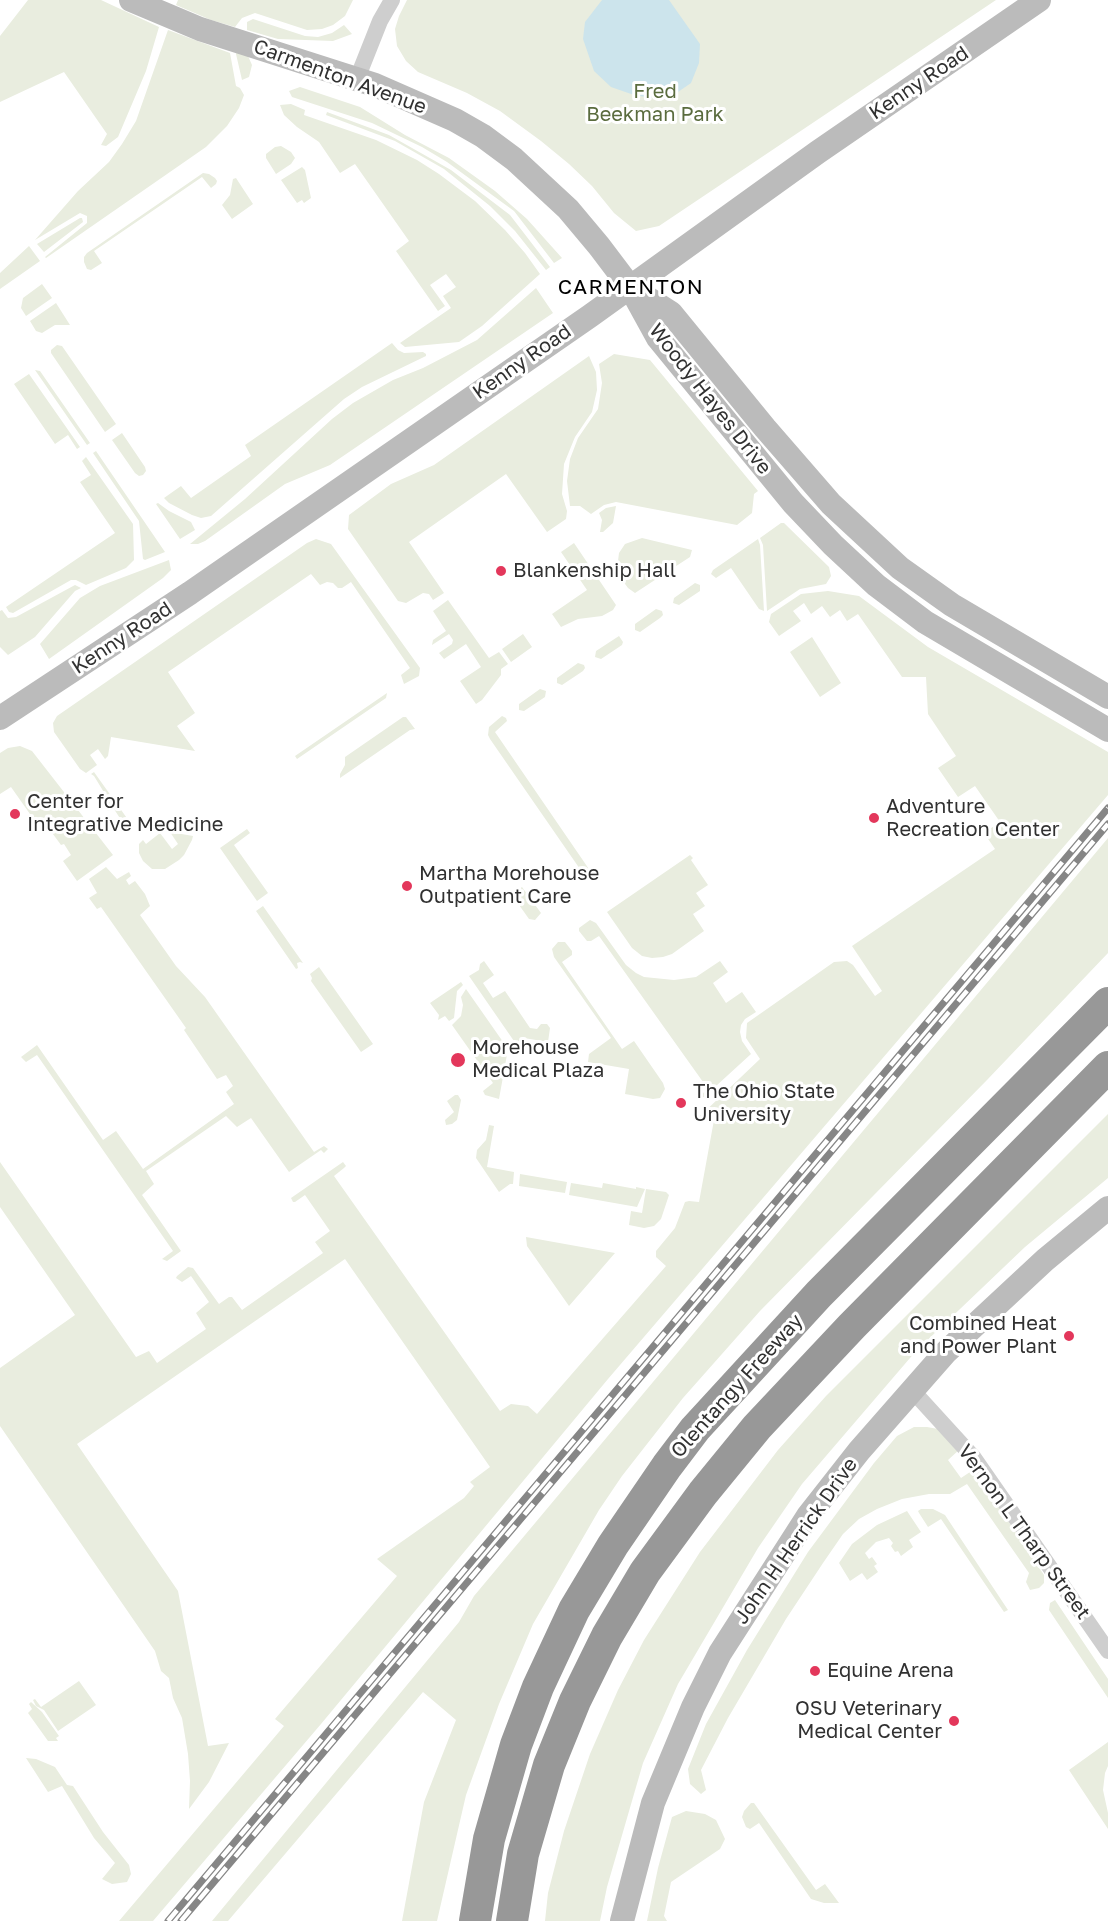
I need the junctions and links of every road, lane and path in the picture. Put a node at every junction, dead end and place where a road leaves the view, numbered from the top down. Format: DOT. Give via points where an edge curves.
graph roads {
  1 [pos="131,0"];
  2 [pos="392,0"];
  3 [pos="1039,0"];
  4 [pos="357,79"];
  5 [pos="630,286"];
  6 [pos="1108,697"];
  7 [pos="0,718"];
  8 [pos="1108,730"];
  9 [pos="1108,1003"];
  10 [pos="1108,1066"];
  11 [pos="1108,1208"];
  12 [pos="911,1389"];
  13 [pos="1108,1651"];
  14 [pos="489,1839"];
  15 [pos="460,1921"];
  16 [pos="475,1921"];
  17 [pos="512,1921"];
  18 [pos="622,1921"];
  1 -- 4 [label="street, Carmenton Avenue" via="200,29"];
  2 -- 4 [label="street"];
  3 -- 5 [label="street, Kenny Road"];
  4 -- 5 [label="street, Carmenton Avenue" via="455,120 514,159 568,209"];
  5 -- 6 [label="street, Woody Hayes Drive" via="671,313 831,504 900,568 952,605"];
  5 -- 7 [label="street, Kenny Road" via="190,593"];
  5 -- 8 [label="street, Woody Hayes Drive" via="658,338 793,502 876,585 925,622"];
  9 -- 14 [label="highway, Olentangy Freeway" via="819,1294 694,1429 613,1545 570,1620 538,1687"];
  10 -- 17 [label="highway" via="757,1426 645,1572 606,1636 549,1765 523,1854"];
  11 -- 12 [label="street, John H Herrick Drive" via="1045,1260"];
  12 -- 13 [label="street, Vernon L Tharp Street" via="974,1458"];
  12 -- 18 [label="street, John H Herrick Drive" via="808,1516 720,1653 653,1803"];
  14 -- 15 [label="highway"];
  14 -- 16 [label="highway, Olentangy Freeway"];
}
